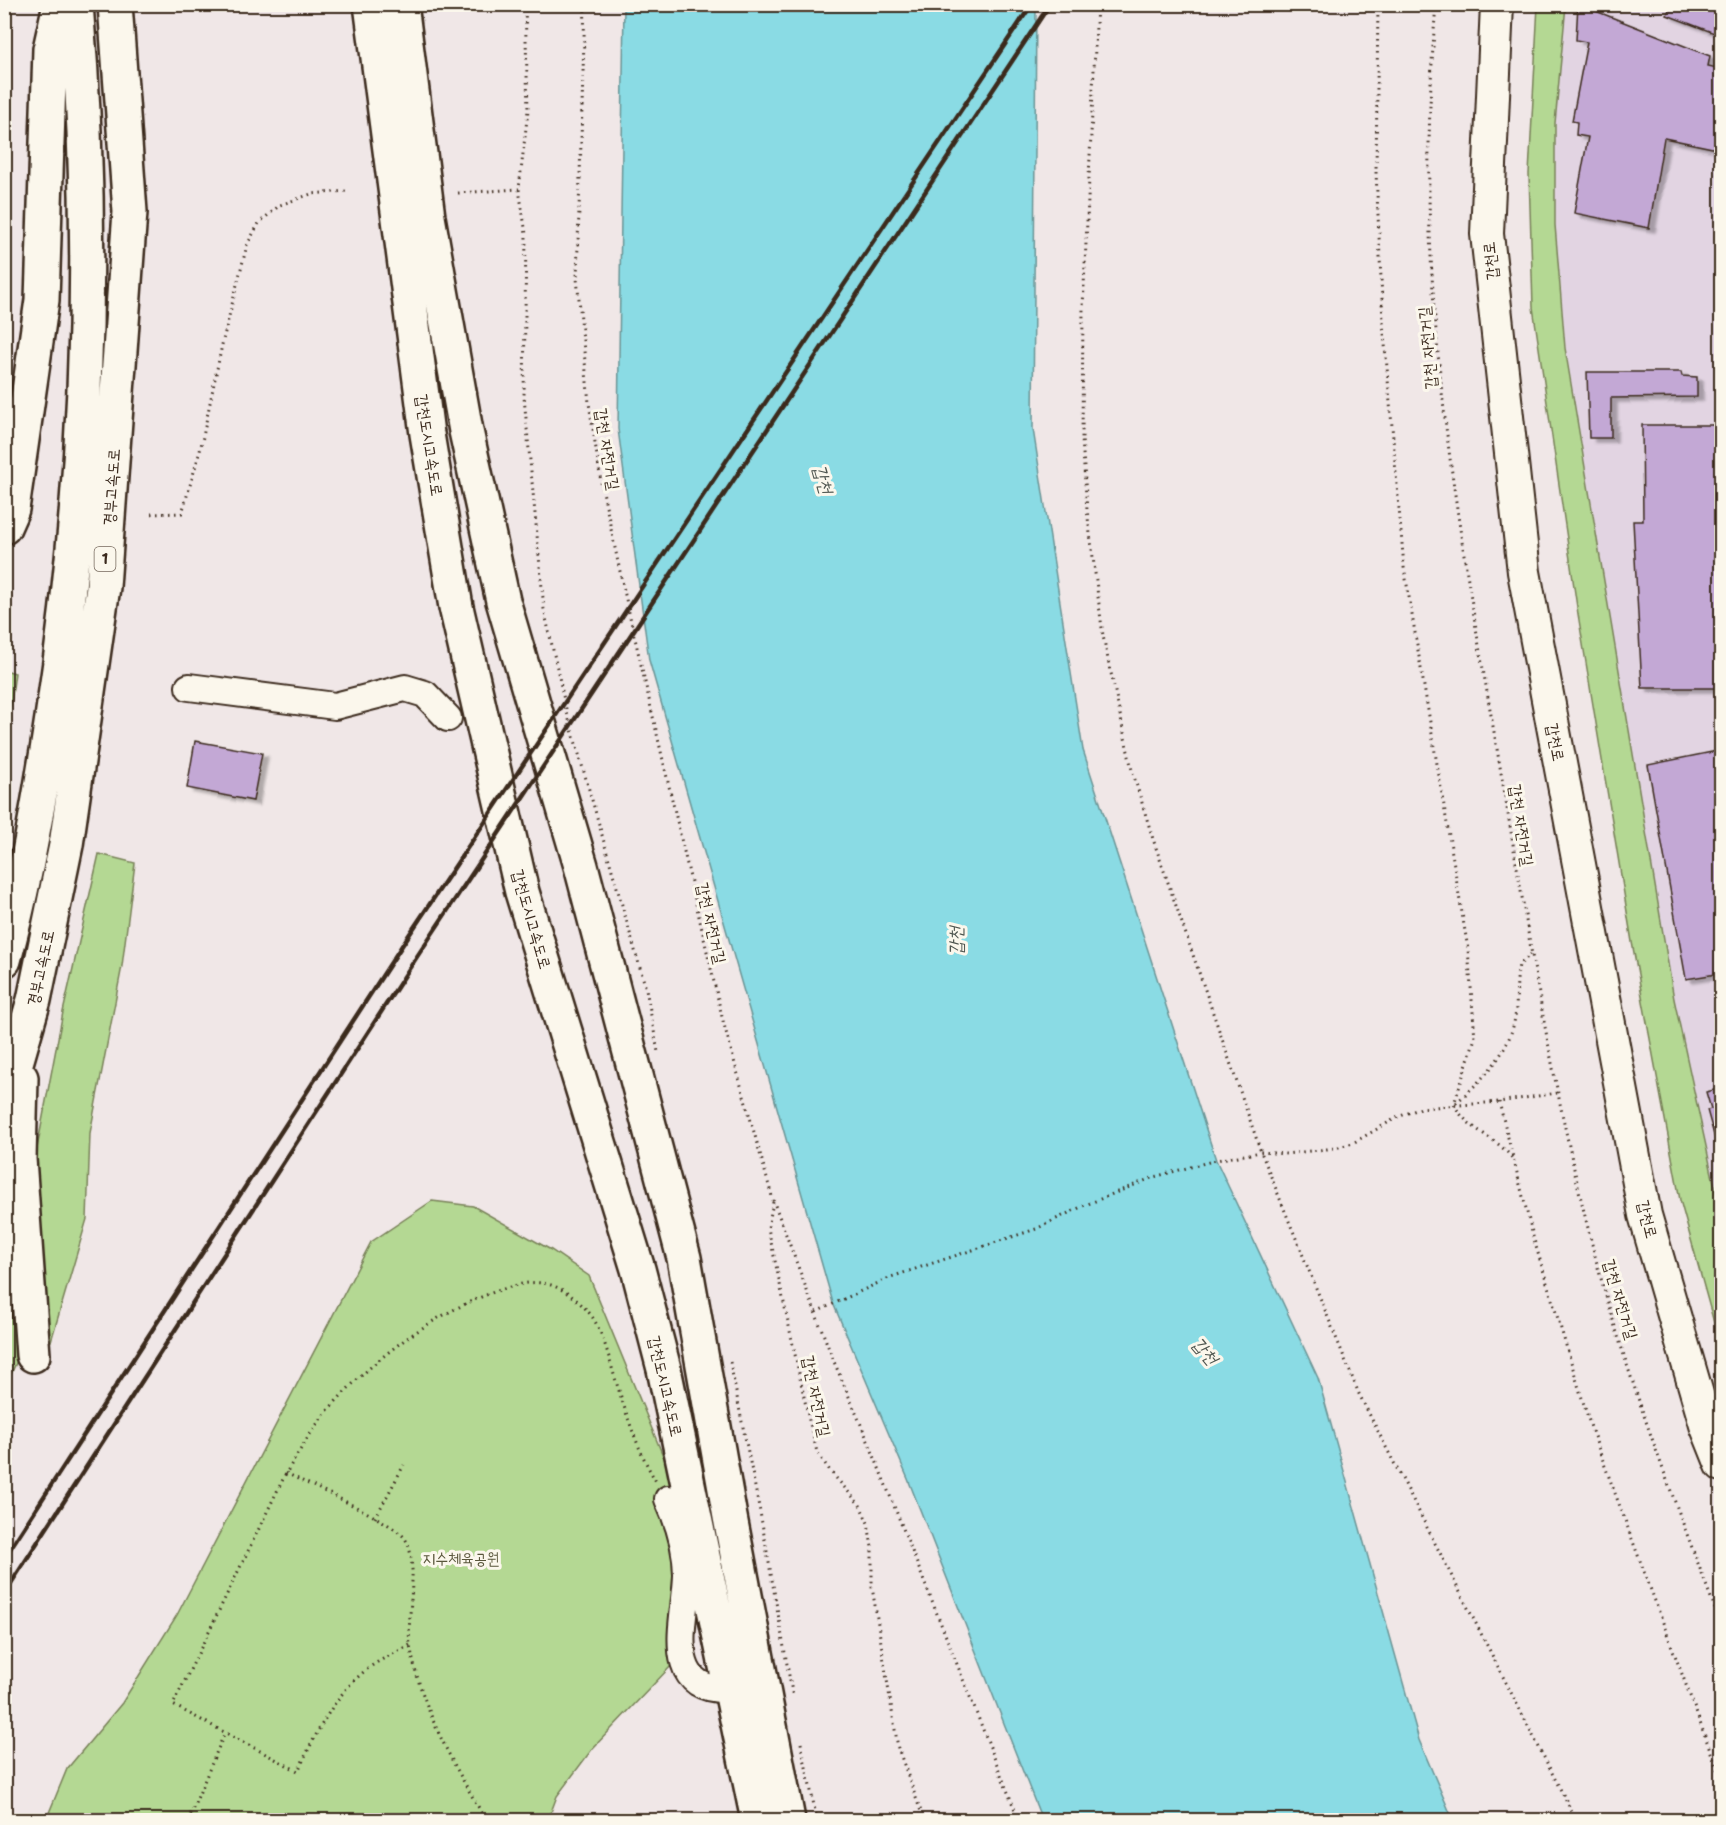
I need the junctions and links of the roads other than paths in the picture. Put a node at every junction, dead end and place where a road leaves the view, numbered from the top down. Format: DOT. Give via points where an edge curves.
graph roads {
  1 [pos="60,4"];
  2 [pos="76,4"];
  3 [pos="115,4"];
  4 [pos="371,4"];
  5 [pos="401,4"];
  6 [pos="1497,4"];
  7 [pos="4,527"];
  8 [pos="189,687"];
  9 [pos="448,718"];
  10 [pos="4,960"];
  11 [pos="21,1052"];
  12 [pos="4,1105"];
  13 [pos="33,1355"];
  14 [pos="1722,1465"];
  15 [pos="668,1499"];
  16 [pos="730,1689"];
  17 [pos="758,1821"];
  18 [pos="789,1821"];
  1 -- 7 [label="highway" via="50,49 42,300 12,509"];
  2 -- 10 [label="highway, 경부고속도로 / 1" via="86,182 78,507 67,618 40,793"];
  3 -- 11 [label="highway, 경부고속도로 / 1" via="130,212 103,587 66,845"];
  4 -- 16 [label="highway, 갑천도시고속도로" via="427,434 456,607 522,892 644,1291 664,1369"];
  5 -- 18 [label="highway" via="428,217 466,431 503,601 584,877 684,1258"];
  6 -- 14 [label="main road, 갑천로" via="1487,234 1524,573 1645,1215 1706,1425"];
  8 -- 9 [label="lane" via="335,706 405,688 425,694"];
  11 -- 12 [label="highway, 경부고속도로 / 1"];
  11 -- 13 [label="highway" via="19,1159"];
  15 -- 16 [label="lane" via="678,1521 687,1574 681,1641 685,1665 702,1686"];
  16 -- 17 [label="highway, 갑천도시고속도로"];
}
